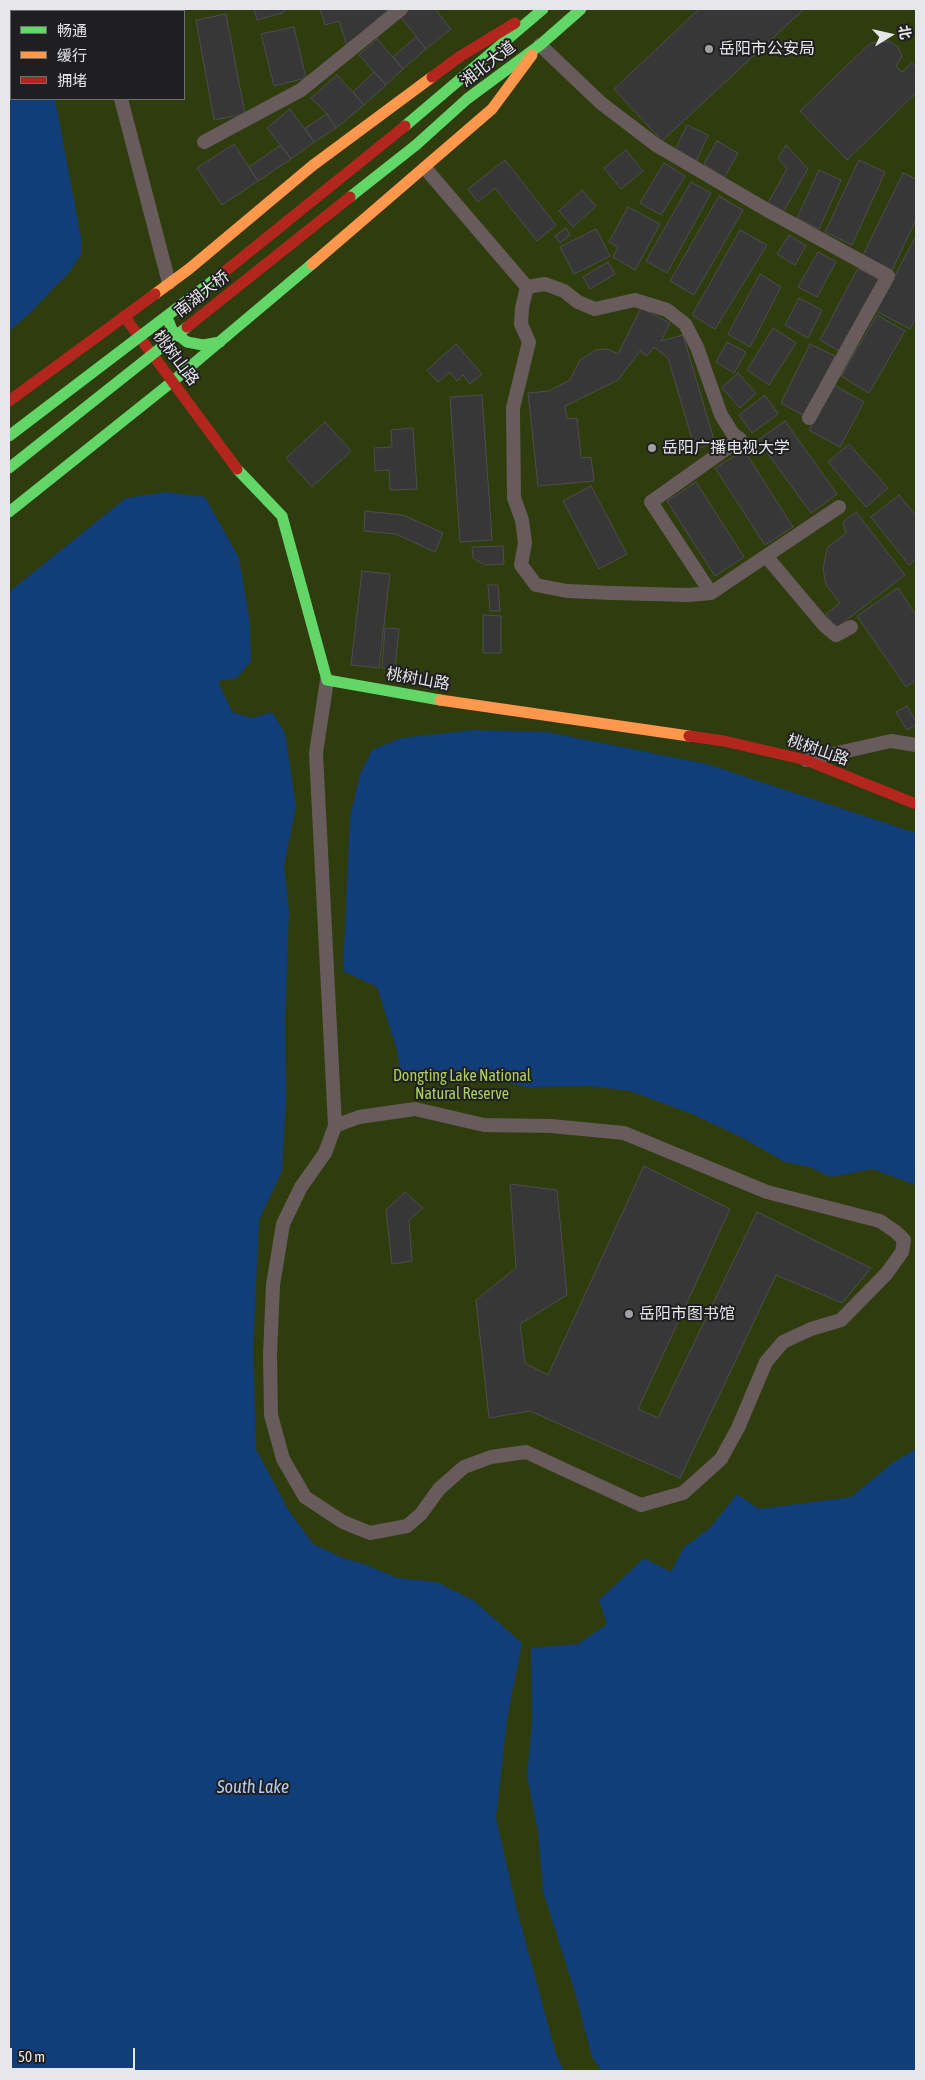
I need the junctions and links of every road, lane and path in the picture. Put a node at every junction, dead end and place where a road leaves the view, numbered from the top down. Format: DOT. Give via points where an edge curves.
graph roads {
  1 [pos="401,9"];
  2 [pos="538,9"];
  3 [pos="543,9"];
  4 [pos="562,9"];
  5 [pos="581,9"];
  6 [pos="569,20"];
  7 [pos="540,45"];
  8 [pos="121,100"];
  9 [pos="405,126"];
  10 [pos="204,142"];
  11 [pos="416,145"];
  12 [pos="425,168"];
  13 [pos="170,282"];
  14 [pos="527,287"];
  15 [pos="124,316"];
  16 [pos="220,342"];
  17 [pos="173,381"];
  18 [pos="9,401"];
  19 [pos="809,418"];
  20 [pos="9,436"];
  21 [pos="9,468"];
  22 [pos="839,507"];
  23 [pos="9,512"];
  24 [pos="766,556"];
  25 [pos="711,593"];
  26 [pos="851,627"];
  27 [pos="327,680"];
  28 [pos="916,745"];
  29 [pos="806,760"];
  30 [pos="916,804"];
  31 [pos="335,1126"];
  1 -- 10 [label="street" via="300,90"];
  2 -- 13 [label="main road" via="459,58 312,166"];
  3 -- 9 [label="main road, 湘北大道"];
  4 -- 6 [label="main road"];
  5 -- 6 [label="main road, 湘北大道"];
  6 -- 7 [label="main road, 湘北大道"];
  7 -- 11 [label="main road, 湘北大道" via="467,100"];
  7 -- 12 [label="main road" via="492,109"];
  7 -- 19 [label="street" via="601,103 656,145 888,276"];
  8 -- 13 [label="street"];
  9 -- 20 [label="main road, 南湖大桥, bridge" via="183,305"];
  11 -- 21 [label="main road, 南湖大桥, bridge"];
  12 -- 14 [label="street"];
  12 -- 16 [label="main road"];
  13 -- 15 [label="main road"];
  13 -- 16 [label="main road" via="165,308 172,330 187,342"];
  14 -- 25 [label="street" via="521,324 529,342 513,408 514,498 522,520 525,543 521,565 536,585 567,590 679,595"];
  14 -- 25 [label="street" via="545,284 595,309 635,300 667,310 685,324 721,415 740,439 651,502"];
  15 -- 17 [label="main road, 桃树山路"];
  15 -- 18 [label="main road"];
  16 -- 17 [label="main road"];
  17 -- 23 [label="main road"];
  17 -- 27 [label="main road, 桃树山路" via="239,471 282,516"];
  22 -- 24 [label="street"];
  24 -- 25 [label="street"];
  24 -- 26 [label="street" via="824,625 836,635"];
  27 -- 29 [label="main road, 桃树山路" via="724,741"];
  27 -- 31 [label="street" via="316,753"];
  28 -- 29 [label="street" via="891,742"];
  29 -- 30 [label="main road, 桃树山路"];
  31 -- 31 [label="street" via="325,1153 300,1186 283,1224 273,1285 271,1415 283,1459 305,1497 344,1522 370,1533 407,1526 464,1468 491,1457 526,1452 641,1505 683,1493 721,1460 766,1362 783,1342 841,1320 887,1273 902,1252 904,1240 880,1221 767,1192 624,1133 550,1126 484,1126 415,1109 359,1117"];
}
